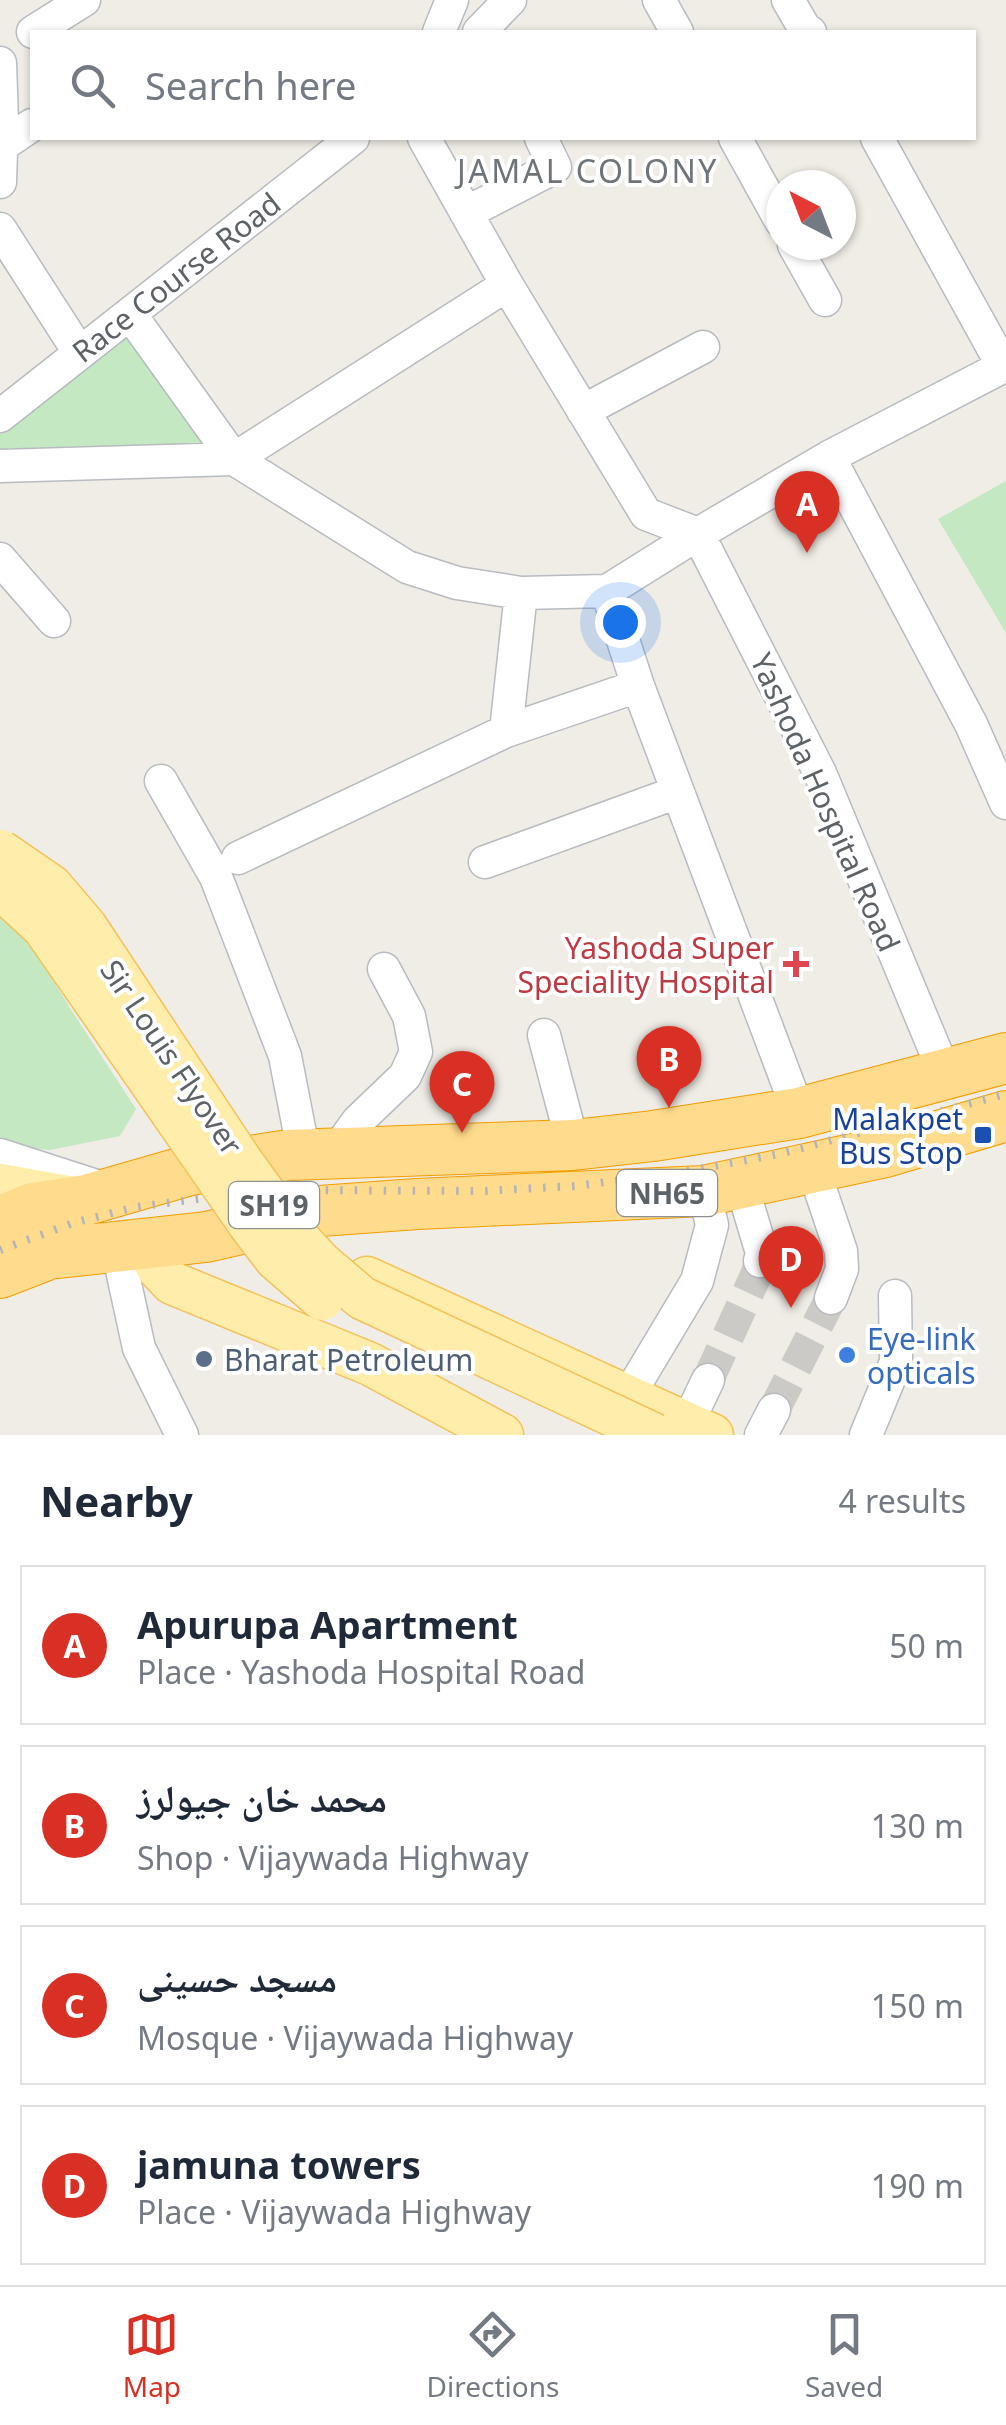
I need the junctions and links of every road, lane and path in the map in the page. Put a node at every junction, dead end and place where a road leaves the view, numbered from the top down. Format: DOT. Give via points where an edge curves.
graph roads {
  1 [pos="84,0"];
  2 [pos="420,0"];
  3 [pos="510,0"];
  4 [pos="659,0"];
  5 [pos="788,0"];
  6 [pos="445,18"];
  7 [pos="38,30"];
  8 [pos="486,30"];
  9 [pos="676,30"];
  10 [pos="806,30"];
  11 [pos="30,35"];
  12 [pos="0,54"];
  13 [pos="0,63"];
  14 [pos="30,126"];
  15 [pos="350,140"];
  16 [pos="425,140"];
  17 [pos="542,140"];
  18 [pos="736,140"];
  19 [pos="878,140"];
  20 [pos="1,146"];
  21 [pos="0,182"];
  22 [pos="766,194"];
  23 [pos="466,212"];
  24 [pos="0,229"];
  25 [pos="802,260"];
  26 [pos="507,285"];
  27 [pos="825,300"];
  28 [pos="130,314"];
  29 [pos="703,347"];
  30 [pos="79,352"];
  31 [pos="1004,366"];
  32 [pos="584,411"];
  33 [pos="0,416"];
  34 [pos="829,457"];
  35 [pos="234,458"];
  36 [pos="0,466"];
  37 [pos="698,534"];
  38 [pos="0,558"];
  39 [pos="607,590"];
  40 [pos="521,593"];
  41 [pos="54,621"];
  42 [pos="638,686"];
  43 [pos="506,731"];
  44 [pos="161,781"];
  45 [pos="678,792"];
  46 [pos="1006,803"];
  47 [pos="0,850"];
  48 [pos="238,858"];
  49 [pos="485,862"];
  50 [pos="0,887"];
  51 [pos="384,969"];
  52 [pos="544,1035"];
  53 [pos="1006,1058"];
  54 [pos="944,1074"];
  55 [pos="799,1113"];
  56 [pos="1006,1116"];
  57 [pos="974,1143"];
  58 [pos="574,1145"];
  59 [pos="319,1154"];
  60 [pos="0,1155"];
  61 [pos="813,1168"];
  62 [pos="0,1185"];
  63 [pos="136,1186"];
  64 [pos="723,1187"];
  65 [pos="320,1212"];
  66 [pos="0,1221"];
  67 [pos="158,1247"];
  68 [pos="760,1262"];
  69 [pos="0,1273"];
  70 [pos="895,1296"];
  71 [pos="831,1298"];
  72 [pos="425,1304"];
  73 [pos="381,1370"];
  74 [pos="708,1380"];
  75 [pos="627,1398"];
  76 [pos="684,1431"];
  77 [pos="182,1435"];
  78 [pos="502,1435"];
  79 [pos="584,1435"];
  80 [pos="866,1435"];
  1 -- 7 [label="street"];
  2 -- 6 [label="street"];
  3 -- 8 [label="street"];
  4 -- 9 [label="street"];
  5 -- 10 [label="street"];
  11 -- 12 [label="street"];
  13 -- 20 [label="street"];
  14 -- 20 [label="street"];
  15 -- 28 [label="street, Race Course Road"];
  16 -- 23 [label="street"];
  17 -- 23 [label="street" via="555,166"];
  18 -- 22 [label="street"];
  19 -- 31 [label="street"];
  20 -- 21 [label="street"];
  23 -- 26 [label="street"];
  24 -- 30 [label="street"];
  25 -- 27 [label="street"];
  26 -- 32 [label="street"];
  26 -- 35 [label="street"];
  28 -- 30 [label="street, Race Course Road"];
  28 -- 35 [label="street"];
  29 -- 32 [label="street"];
  30 -- 33 [label="street, Race Course Road"];
  31 -- 34 [label="street"];
  32 -- 37 [label="street" via="646,514"];
  34 -- 37 [label="street"];
  34 -- 46 [label="street" via="972,724"];
  35 -- 36 [label="street"];
  35 -- 40 [label="street" via="407,567"];
  37 -- 39 [label="street"];
  37 -- 54 [label="street, Yashoda Hospital Road" via="820,773"];
  38 -- 41 [label="street"];
  39 -- 40 [label="street"];
  39 -- 42 [label="street"];
  40 -- 43 [label="street"];
  42 -- 43 [label="street"];
  42 -- 45 [label="street"];
  43 -- 48 [label="street"];
  44 -- 59 [label="street" via="216,877"];
  45 -- 49 [label="street"];
  45 -- 55 [label="street"];
  47 -- 76 [label="main road, Sir Louis Flyover / SH19, bridge" via="51,886 86,926 242,1161 321,1264 362,1298"];
  50 -- 79 [label="main road, Sir Louis Flyover / SH19, bridge" via="44,928 276,1259 380,1340"];
  51 -- 59 [label="street" via="409,1016 416,1052 405,1076"];
  52 -- 58 [label="street"];
  53 -- 54 [label="highway, NH65"];
  54 -- 55 [label="highway, NH65"];
  55 -- 58 [label="highway, NH65"];
  56 -- 57 [label="highway, NH65"];
  57 -- 61 [label="highway, NH65"];
  58 -- 59 [label="highway, NH65"];
  59 -- 63 [label="highway, NH65"];
  60 -- 63 [label="street"];
  61 -- 64 [label="highway, NH65"];
  61 -- 71 [label="street" via="842,1251"];
  62 -- 63 [label="main road"];
  63 -- 66 [label="highway, NH65"];
  63 -- 67 [label="highway"];
  64 -- 65 [label="highway, NH65"];
  64 -- 68 [label="street" via="762,1252"];
  64 -- 75 [label="street" via="697,1281"];
  65 -- 67 [label="highway, NH65"];
  65 -- 72 [label="main road, SH19" via="314,1230 333,1258"];
  67 -- 69 [label="highway, NH65" via="49,1254"];
  67 -- 73 [label="main road" via="172,1283"];
  67 -- 77 [label="street" via="140,1348"];
  70 -- 80 [label="street" via="896,1362"];
  72 -- 73 [label="main road"];
  72 -- 75 [label="main road, SH19"];
  73 -- 78 [label="main road"];
  74 -- 76 [label="street"];
  75 -- 76 [label="main road, SH19"];
}
